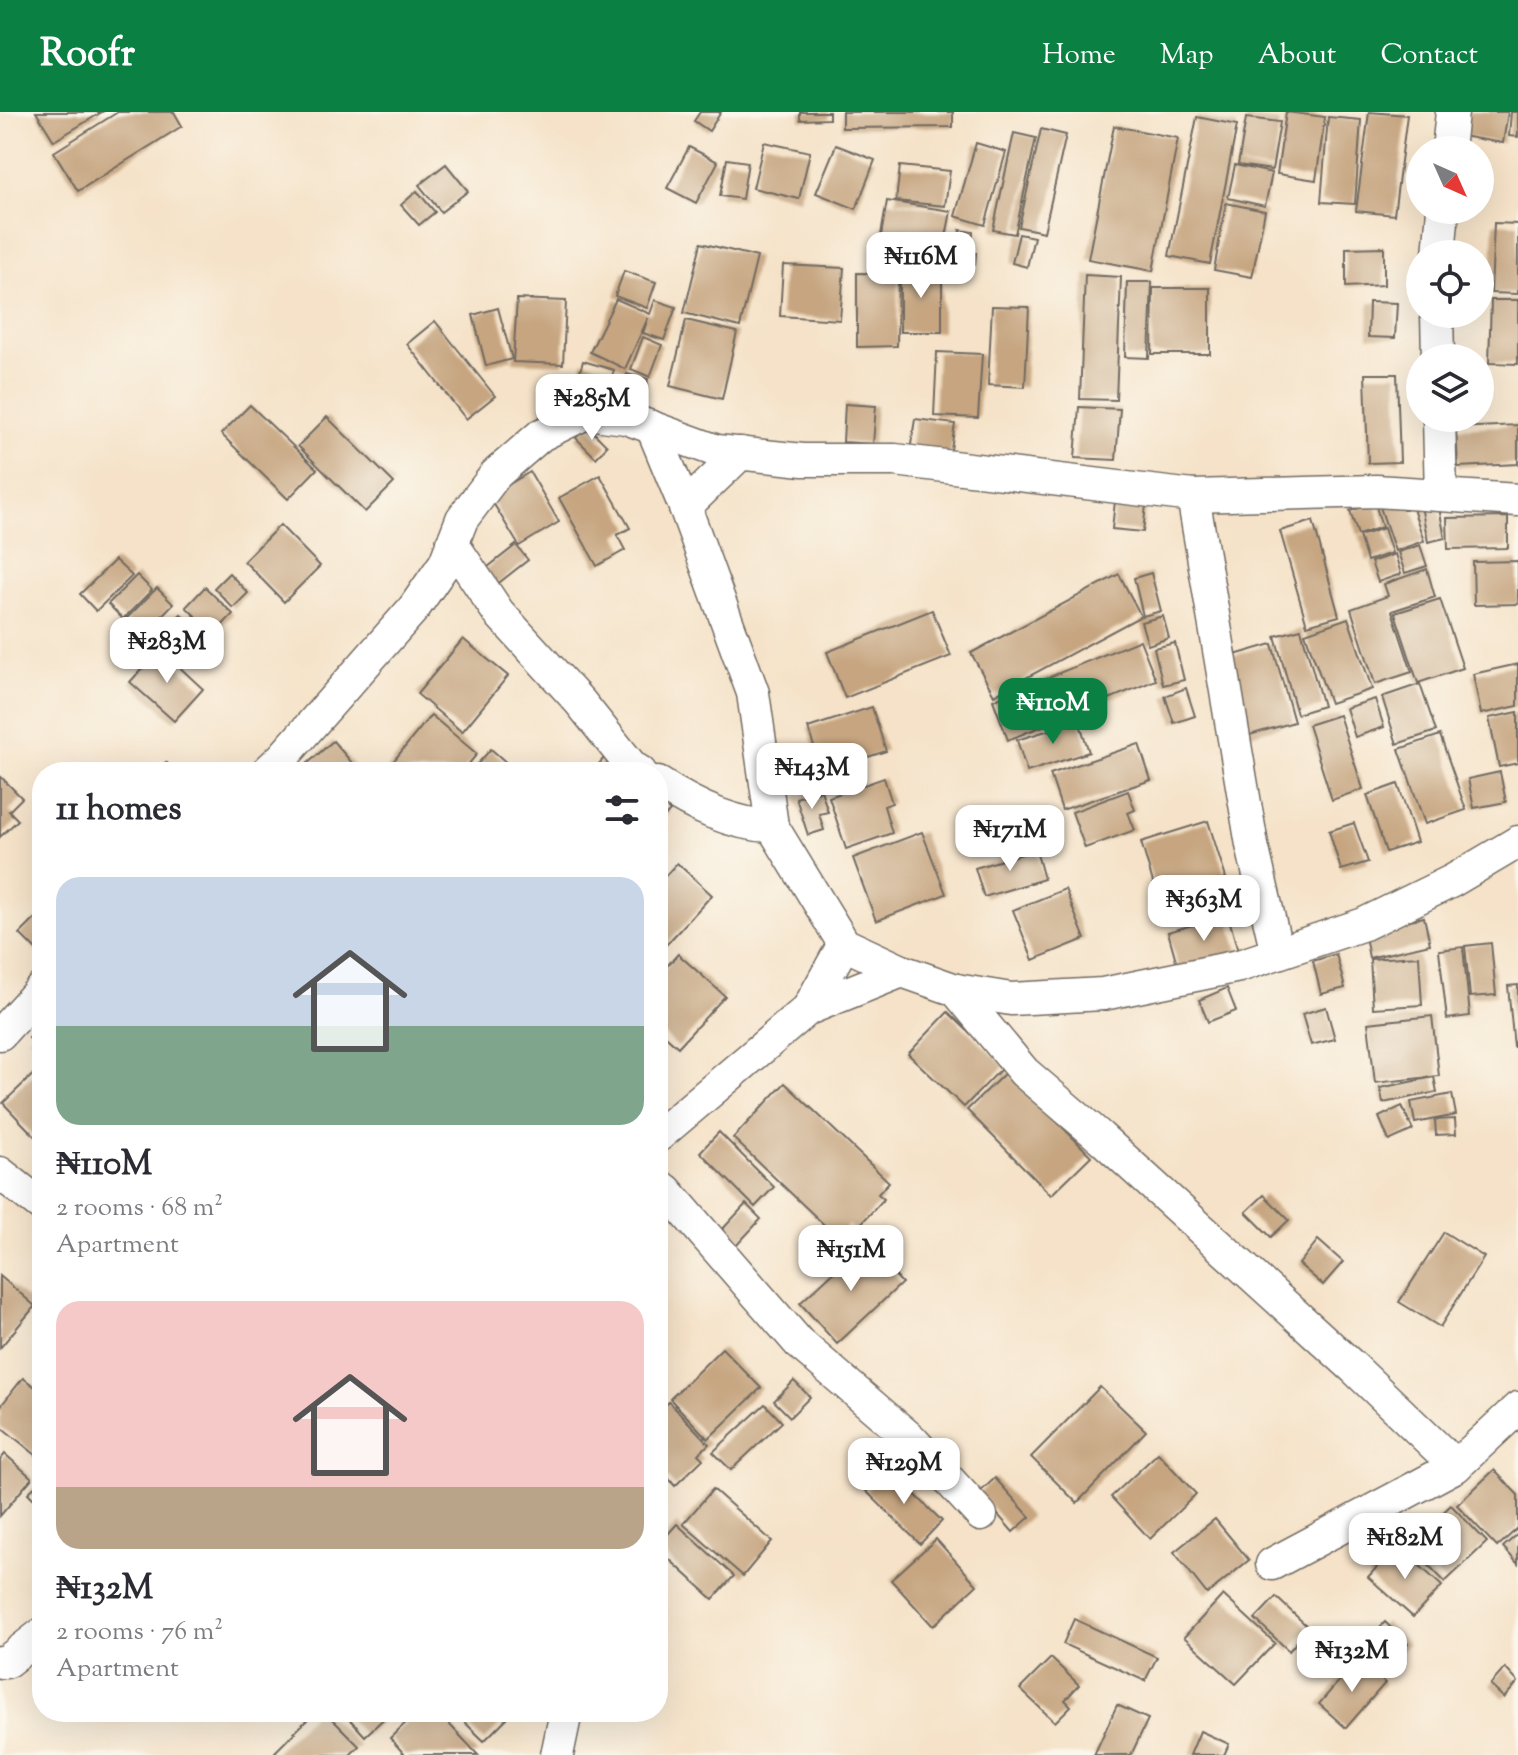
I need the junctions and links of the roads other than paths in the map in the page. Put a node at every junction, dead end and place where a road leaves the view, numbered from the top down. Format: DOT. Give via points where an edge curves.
graph roads {
  1 [pos="1452,112"];
  2 [pos="1449,136"];
  3 [pos="652,427"];
  4 [pos="1439,432"];
  5 [pos="741,453"];
  6 [pos="1441,495"];
  7 [pos="1193,496"];
  8 [pos="1518,500"];
  9 [pos="685,507"];
  10 [pos="452,543"];
  11 [pos="278,762"];
  12 [pos="628,762"];
  13 [pos="668,789"];
  14 [pos="772,826"];
  15 [pos="1518,842"];
  16 [pos="844,944"];
  17 [pos="1277,953"];
  18 [pos="902,971"];
  19 [pos="956,990"];
  20 [pos="32,999"];
  21 [pos="808,1009"];
  22 [pos="0,1034"];
  23 [pos="668,1128"];
  24 [pos="0,1173"];
  25 [pos="668,1192"];
  26 [pos="32,1198"];
  27 [pos="1518,1408"];
  28 [pos="1456,1466"];
  29 [pos="981,1515"];
  30 [pos="1272,1564"];
  31 [pos="32,1642"];
  32 [pos="0,1662"];
  33 [pos="564,1722"];
  34 [pos="557,1755"];
  1 -- 2 [label="street"];
  3 -- 5 [label="street" via="717,451"];
  3 -- 9 [label="street"];
  3 -- 10 [label="street" via="586,413 541,435 496,474 462,519"];
  4 -- 6 [label="street"];
  5 -- 7 [label="street" via="803,460 895,460"];
  5 -- 9 [label="street"];
  6 -- 7 [label="street" via="1376,491"];
  6 -- 8 [label="street"];
  7 -- 17 [label="street" via="1252,845"];
  9 -- 14 [label="street" via="753,693"];
  10 -- 11 [label="street" via="445,563 414,608"];
  10 -- 12 [label="street" via="498,612"];
  13 -- 14 [label="street" via="694,806"];
  14 -- 16 [label="street"];
  15 -- 17 [label="street" via="1364,924"];
  16 -- 18 [label="street"];
  16 -- 21 [label="street"];
  17 -- 19 [label="street" via="1103,994 1011,999"];
  18 -- 19 [label="street"];
  18 -- 21 [label="street"];
  19 -- 28 [label="street" via="1024,1072"];
  20 -- 22 [label="street"];
  21 -- 23 [label="street"];
  24 -- 26 [label="street"];
  25 -- 29 [label="street" via="799,1343 912,1440"];
  27 -- 28 [label="street"];
  28 -- 30 [label="street"];
  31 -- 32 [label="street"];
  33 -- 34 [label="street"];
}
